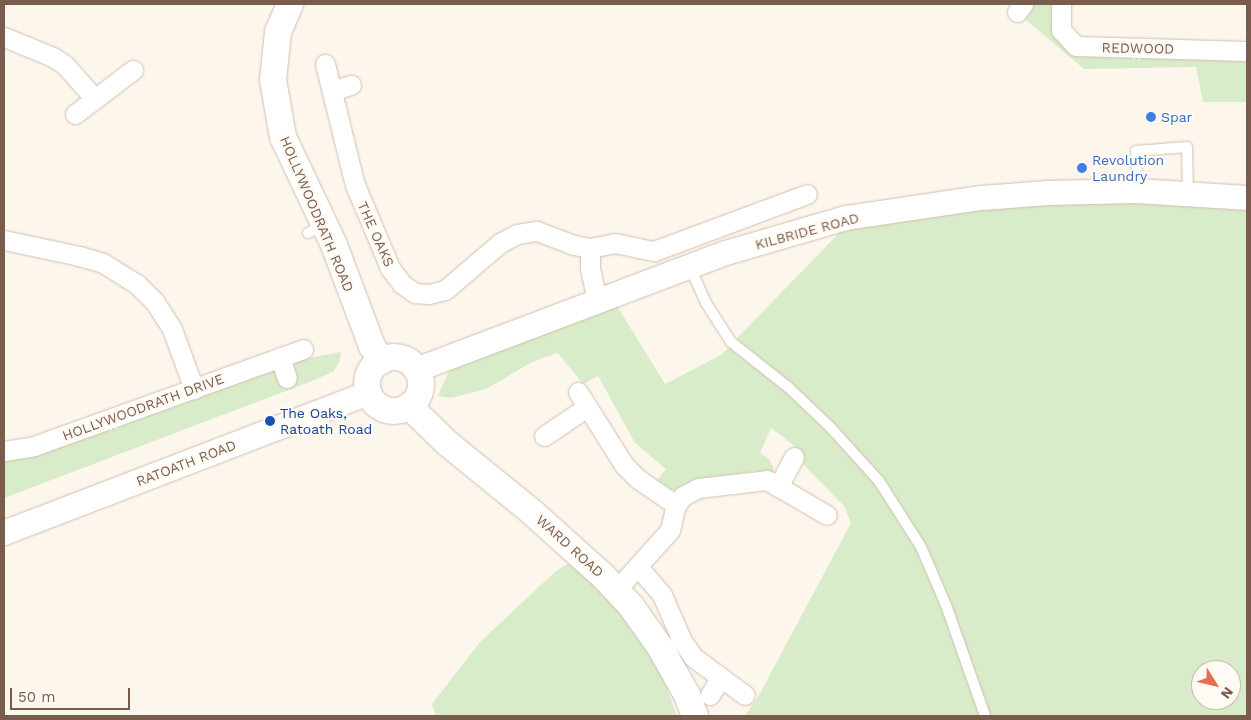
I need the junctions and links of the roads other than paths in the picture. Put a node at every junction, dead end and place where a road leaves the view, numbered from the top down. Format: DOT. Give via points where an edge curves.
graph roads {
  1 [pos="290,4"];
  2 [pos="1061,4"];
  3 [pos="4,37"];
  4 [pos="1247,51"];
  5 [pos="325,64"];
  6 [pos="133,70"];
  7 [pos="351,86"];
  8 [pos="332,91"];
  9 [pos="95,99"];
  10 [pos="75,114"];
  11 [pos="1137,191"];
  12 [pos="1188,193"];
  13 [pos="1247,198"];
  14 [pos="797,202"];
  15 [pos="4,240"];
  16 [pos="590,248"];
  17 [pos="690,266"];
  18 [pos="597,301"];
  19 [pos="303,349"];
  20 [pos="280,357"];
  21 [pos="382,361"];
  22 [pos="416,370"];
  23 [pos="287,378"];
  24 [pos="194,389"];
  25 [pos="369,394"];
  26 [pos="409,406"];
  27 [pos="544,436"];
  28 [pos="4,451"];
  29 [pos="794,457"];
  30 [pos="778,487"];
  31 [pos="676,505"];
  32 [pos="827,515"];
  33 [pos="4,533"];
  34 [pos="638,567"];
  35 [pos="616,590"];
  36 [pos="720,678"];
  37 [pos="710,695"];
  38 [pos="745,695"];
  39 [pos="695,716"];
  40 [pos="985,716"];
  1 -- 21 [label="main road, HOLLYWOODRATH ROAD" via="278,32 274,56 273,80 283,137 316,229 347,276 358,314"];
  2 -- 4 [label="street, REDWOOD" via="1062,30 1076,46"];
  3 -- 9 [label="street" via="59,61"];
  5 -- 8 [label="street, THE OAKS"];
  6 -- 9 [label="street"];
  7 -- 8 [label="street"];
  8 -- 16 [label="street, THE OAKS" via="355,185 390,268 402,284 415,293 445,290 500,243 517,234 537,231"];
  9 -- 10 [label="street"];
  11 -- 12 [label="street, KILBRIDE ROAD"];
  11 -- 12 [label="lane" via="1136,151 1187,147"];
  11 -- 17 [label="street, KILBRIDE ROAD" via="982,198 846,218"];
  12 -- 13 [label="street, KILBRIDE ROAD"];
  14 -- 16 [label="street, THE OAKS" via="654,252 615,243"];
  15 -- 24 [label="street" via="103,263 138,284 172,329"];
  16 -- 18 [label="street" via="590,268"];
  17 -- 18 [label="street, KILBRIDE ROAD"];
  17 -- 40 [label="lane" via="706,303 731,342 796,394 880,482 921,547 946,605"];
  18 -- 22 [label="street, KILBRIDE ROAD"];
  19 -- 20 [label="street, HOLLYWOODRATH DRIVE"];
  20 -- 23 [label="street"];
  20 -- 24 [label="street, HOLLYWOODRATH DRIVE"];
  21 -- 22 [label="main road" via="397,358"];
  21 -- 25 [label="main road" via="368,378"];
  22 -- 26 [label="main road" via="421,386"];
  24 -- 28 [label="street, HOLLYWOODRATH DRIVE" via="34,446"];
  25 -- 26 [label="main road" via="378,406 386,410"];
  25 -- 33 [label="street, RATOATH ROAD"];
  26 -- 35 [label="main road, WARD ROAD" via="446,443 509,491"];
  27 -- 31 [label="street" via="582,399 624,465"];
  29 -- 30 [label="street"];
  30 -- 31 [label="street" via="767,480 755,480 698,488 683,496"];
  30 -- 32 [label="street"];
  31 -- 34 [label="street" via="670,530"];
  34 -- 35 [label="street"];
  34 -- 36 [label="street" via="662,595 682,641 693,657"];
  35 -- 39 [label="main road, WARD ROAD" via="646,624 687,695"];
  36 -- 37 [label="street"];
  36 -- 38 [label="street"];
}
